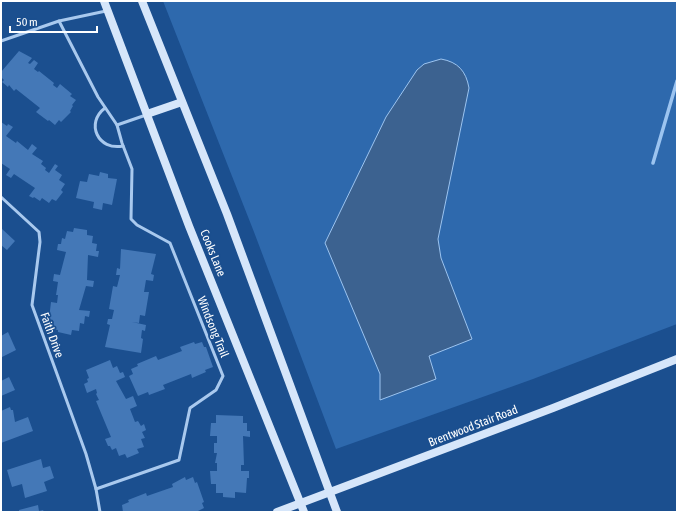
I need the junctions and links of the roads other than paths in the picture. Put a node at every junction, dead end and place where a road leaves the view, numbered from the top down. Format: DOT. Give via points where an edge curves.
graph roads {
  1 [pos="104,1"];
  2 [pos="142,1"];
  3 [pos="108,11"];
  4 [pos="59,21"];
  5 [pos="1,41"];
  6 [pos="182,102"];
  7 [pos="105,108"];
  8 [pos="146,114"];
  9 [pos="117,125"];
  10 [pos="123,146"];
  11 [pos="1,197"];
  12 [pos="677,360"];
  13 [pos="96,489"];
  14 [pos="331,492"];
  15 [pos="301,503"];
  16 [pos="100,512"];
  17 [pos="277,512"];
  18 [pos="304,512"];
  19 [pos="337,512"];
  1 -- 3 [label="main road, Cooks Lane"];
  2 -- 6 [label="main road"];
  3 -- 4 [label="lane"];
  3 -- 8 [label="main road, Cooks Lane"];
  4 -- 5 [label="lane"];
  4 -- 7 [label="lane, Windsong Trail"];
  6 -- 8 [label="main road"];
  6 -- 14 [label="main road"];
  7 -- 9 [label="lane, Windsong Trail"];
  7 -- 10 [label="lane" via="95,122 98,138 112,147"];
  8 -- 9 [label="lane"];
  8 -- 15 [label="main road, Cooks Lane"];
  9 -- 10 [label="lane, Windsong Trail"];
  10 -- 13 [label="lane, Windsong Trail" via="132,169 131,219 141,228 170,243 223,376 216,390 190,408 179,460"];
  11 -- 13 [label="lane, Faith Drive" via="38,232 40,242 32,305 86,454"];
  12 -- 14 [label="main road, Brentwood Stair Road"];
  13 -- 16 [label="lane"];
  14 -- 15 [label="main road, Brentwood Stair Road"];
  14 -- 19 [label="main road"];
  15 -- 17 [label="main road, Brentwood Stair Road"];
  15 -- 18 [label="main road, Cooks Lane"];
}
